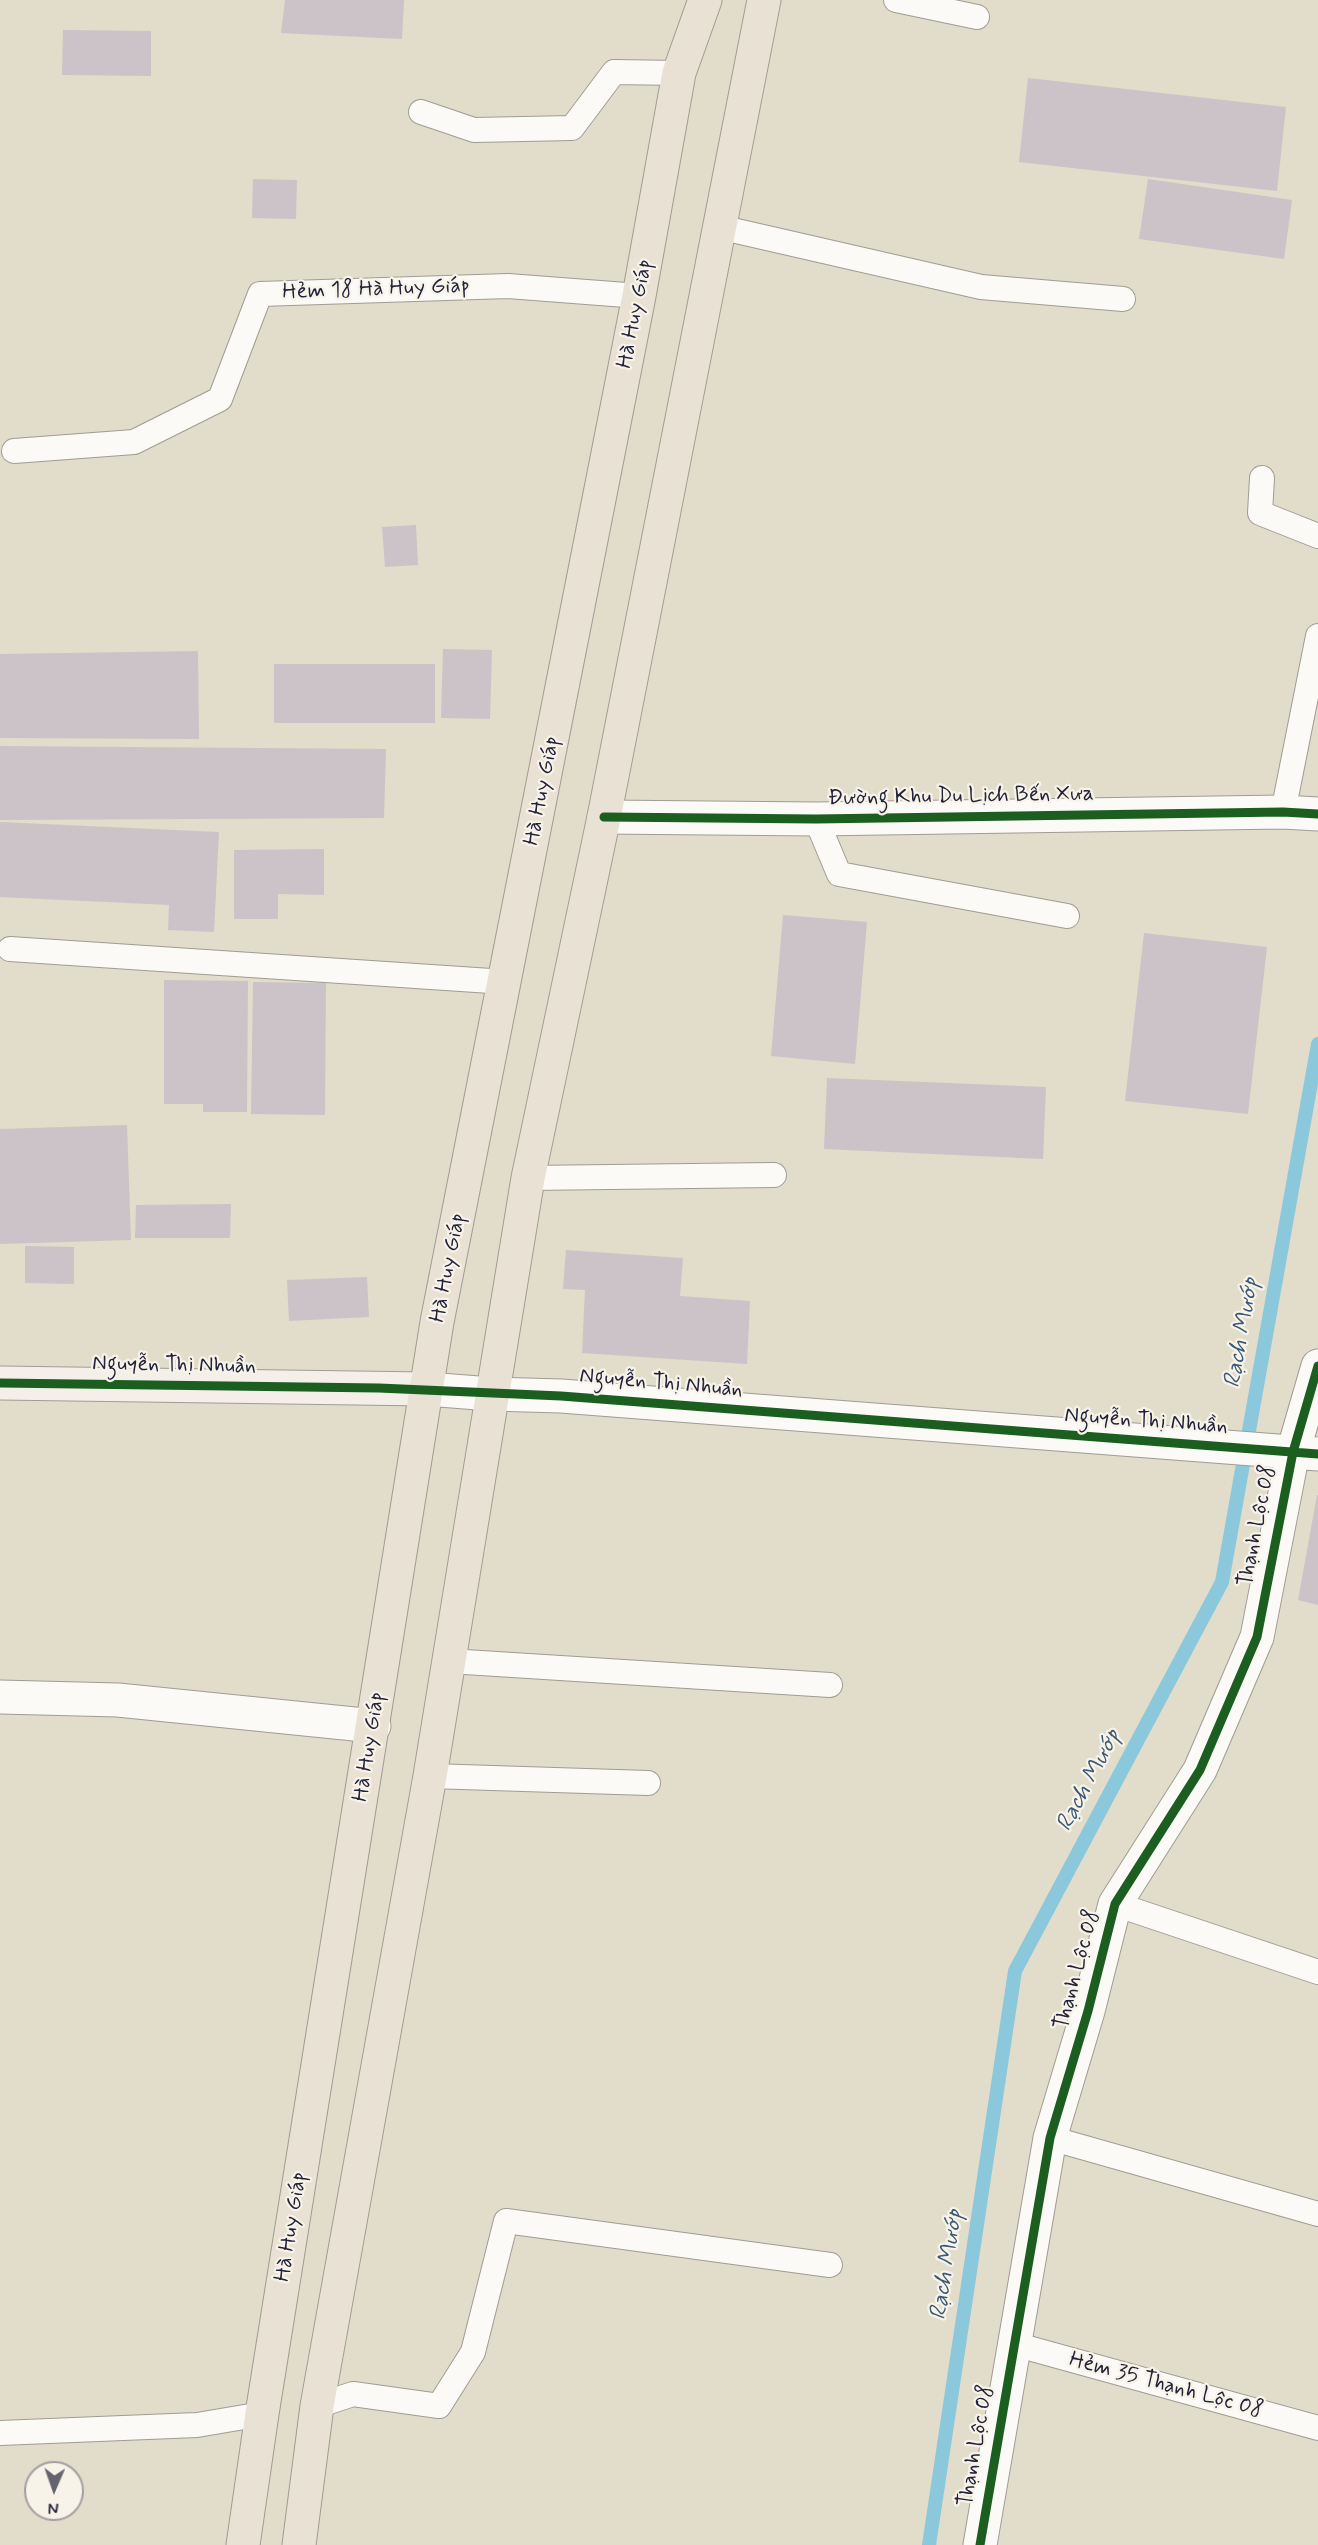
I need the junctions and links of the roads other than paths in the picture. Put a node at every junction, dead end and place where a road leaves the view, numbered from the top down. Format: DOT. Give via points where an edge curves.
graph roads {
  1 [pos="705,0"];
  2 [pos="764,0"];
  3 [pos="896,0"];
  4 [pos="977,17"];
  5 [pos="679,73"];
  6 [pos="421,112"];
  7 [pos="719,227"];
  8 [pos="639,296"];
  9 [pos="1123,299"];
  10 [pos="14,451"];
  11 [pos="1262,478"];
  12 [pos="1318,536"];
  13 [pos="1318,636"];
  14 [pos="1283,812"];
  15 [pos="1318,814"];
  16 [pos="604,817"];
  17 [pos="816,819"];
  18 [pos="1067,916"];
  19 [pos="10,949"];
  20 [pos="506,982"];
  21 [pos="774,1175"];
  22 [pos="528,1178"];
  23 [pos="1318,1366"];
  24 [pos="0,1383"];
  25 [pos="427,1389"];
  26 [pos="491,1394"];
  27 [pos="1305,1453"];
  28 [pos="449,1661"];
  29 [pos="830,1685"];
  30 [pos="0,1698"];
  31 [pos="374,1726"];
  32 [pos="430,1776"];
  33 [pos="648,1783"];
  34 [pos="1115,1904"];
  35 [pos="1318,1972"];
  36 [pos="1050,2138"];
  37 [pos="1318,2214"];
  38 [pos="830,2265"];
  39 [pos="1014,2344"];
  40 [pos="317,2406"];
  41 [pos="262,2414"];
  42 [pos="1318,2428"];
  43 [pos="0,2433"];
  44 [pos="243,2545"];
  45 [pos="300,2545"];
  46 [pos="980,2545"];
  1 -- 5 [label="main road, Hà Huy Giáp"];
  2 -- 7 [label="main road"];
  3 -- 4 [label="lane"];
  5 -- 6 [label="lane" via="614,72 572,128 474,130"];
  5 -- 8 [label="main road, Hà Huy Giáp"];
  7 -- 9 [label="lane" via="981,287"];
  7 -- 16 [label="main road"];
  8 -- 10 [label="lane, Hẻm 18 Hà Huy Giáp" via="508,286 260,294 220,399 134,442"];
  8 -- 20 [label="main road, Hà Huy Giáp"];
  11 -- 12 [label="lane" via="1260,513"];
  13 -- 14 [label="lane"];
  14 -- 15 [label="street, Đường Khu Du Lịch Bến Xưa"];
  14 -- 17 [label="street, Đường Khu Du Lịch Bến Xưa"];
  16 -- 17 [label="street, Đường Khu Du Lịch Bến Xưa"];
  16 -- 22 [label="main road"];
  17 -- 18 [label="lane" via="838,874"];
  19 -- 20 [label="lane"];
  20 -- 25 [label="main road, Hà Huy Giáp"];
  21 -- 22 [label="lane"];
  22 -- 26 [label="main road"];
  23 -- 27 [label="street, Thạnh Lộc 08"];
  24 -- 25 [label="street, Nguyễn Thị Nhuần"];
  25 -- 26 [label="street, Nguyễn Thị Nhuần"];
  25 -- 31 [label="main road, Hà Huy Giáp"];
  26 -- 27 [label="street, Nguyễn Thị Nhuần" via="561,1396"];
  26 -- 28 [label="main road"];
  27 -- 34 [label="street, Thạnh Lộc 08" via="1257,1637 1200,1770"];
  28 -- 29 [label="lane"];
  28 -- 32 [label="main road"];
  30 -- 31 [label="street" via="118,1700"];
  31 -- 41 [label="main road, Hà Huy Giáp"];
  32 -- 33 [label="lane"];
  32 -- 40 [label="main road"];
  34 -- 35 [label="lane"];
  34 -- 36 [label="street, Thạnh Lộc 08"];
  36 -- 37 [label="lane"];
  36 -- 39 [label="street, Thạnh Lộc 08"];
  38 -- 40 [label="lane" via="506,2221 473,2352 439,2406 353,2394"];
  39 -- 42 [label="lane, Hẻm 35 Thạnh Lộc 08"];
  39 -- 46 [label="street, Thạnh Lộc 08"];
  40 -- 41 [label="main road"];
  40 -- 45 [label="main road"];
  41 -- 43 [label="lane" via="197,2425"];
  41 -- 44 [label="main road, Hà Huy Giáp"];
}
